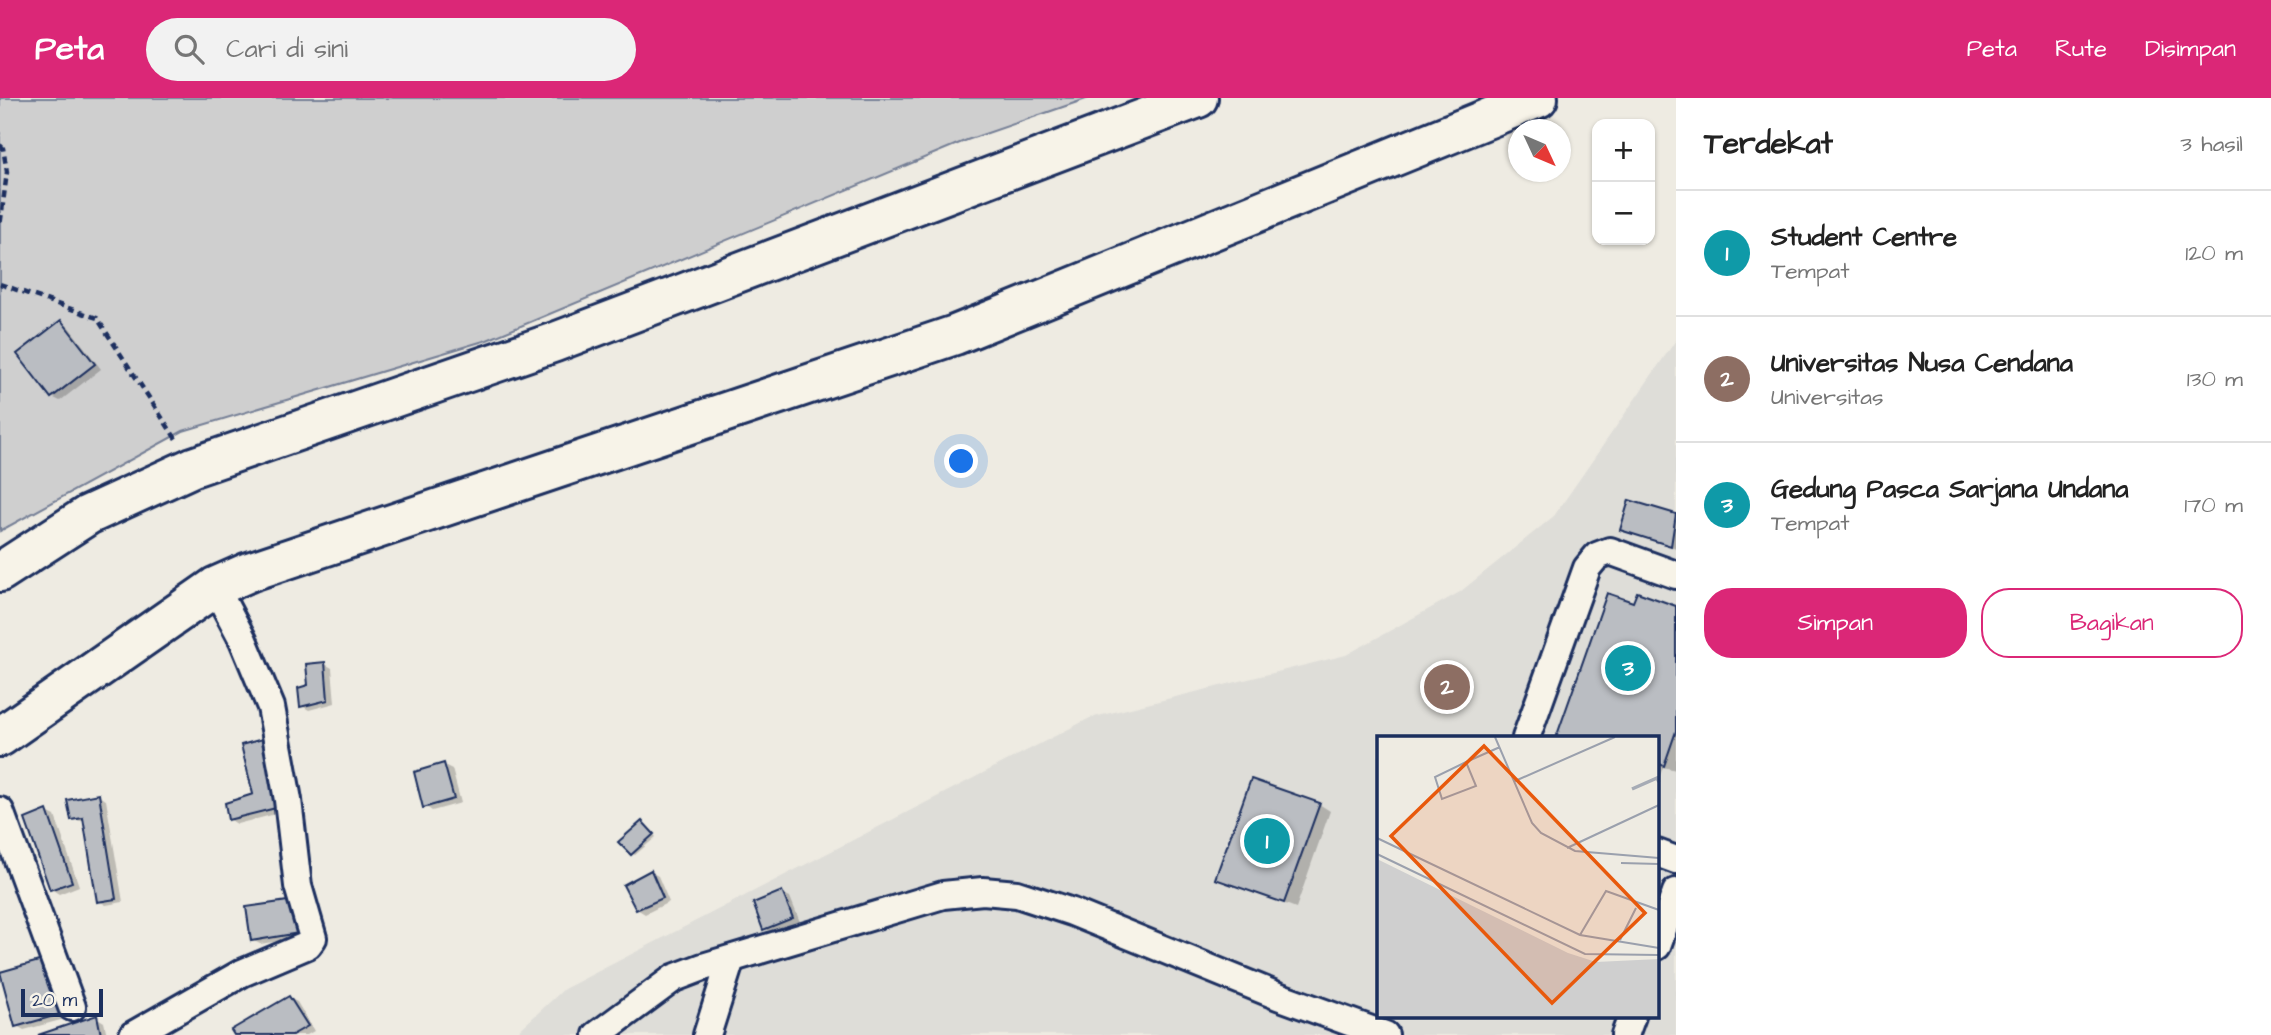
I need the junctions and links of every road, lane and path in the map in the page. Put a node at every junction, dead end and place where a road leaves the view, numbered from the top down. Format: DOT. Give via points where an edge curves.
graph roads {
  1 [pos="1199,98"];
  2 [pos="1538,98"];
  3 [pos="0,145"];
  4 [pos="0,227"];
  5 [pos="0,284"];
  6 [pos="193,467"];
  7 [pos="0,572"];
  8 [pos="1676,575"];
  9 [pos="215,587"];
  10 [pos="1526,736"];
  11 [pos="0,737"];
  12 [pos="0,811"];
  13 [pos="1658,853"];
  14 [pos="1676,860"];
  15 [pos="1676,892"];
  16 [pos="1658,943"];
  17 [pos="731,959"];
  18 [pos="72,1007"];
  19 [pos="1631,1018"];
  20 [pos="1341,1028"];
  21 [pos="133,1035"];
  22 [pos="597,1035"];
  23 [pos="706,1035"];
  24 [pos="1385,1035"];
  25 [pos="1625,1035"];
  1 -- 6 [label="highway" via="555,342"];
  2 -- 9 [label="highway" via="955,335 292,556"];
  3 -- 4 [label="path" via="6,172"];
  5 -- 6 [label="path" via="97,318"];
  6 -- 7 [label="highway" via="88,516"];
  8 -- 10 [label="street" via="1611,551 1597,556 1587,568"];
  9 -- 11 [label="highway"];
  9 -- 21 [label="street" via="271,707 298,886 313,938 308,945 242,973"];
  12 -- 18 [label="street"];
  13 -- 14 [label="street"];
  15 -- 16 [label="street"];
  17 -- 20 [label="street" via="943,895 1017,894 1072,912"];
  17 -- 22 [label="street" via="674,978"];
  17 -- 23 [label="street"];
  19 -- 25 [label="street"];
  20 -- 24 [label="street"];
}
